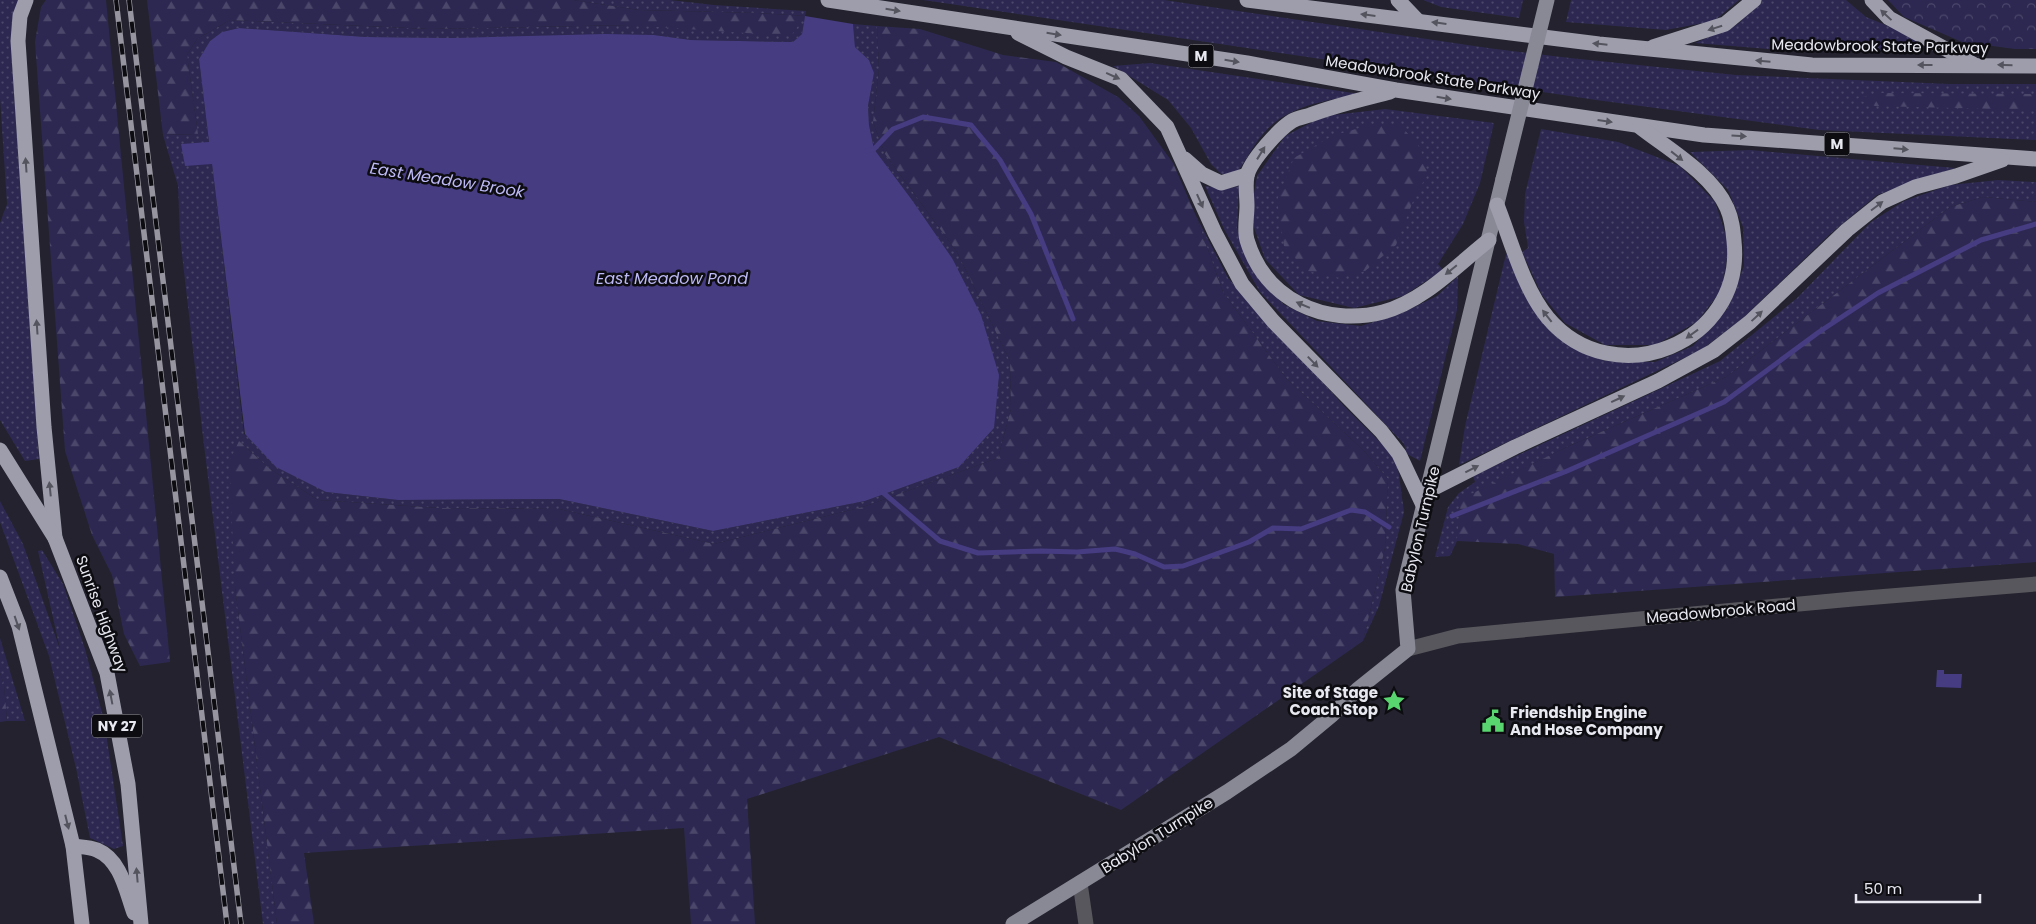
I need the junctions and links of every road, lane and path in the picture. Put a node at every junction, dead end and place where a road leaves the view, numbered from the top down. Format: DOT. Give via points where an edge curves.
graph roads {
  1 [pos="26,0"];
  2 [pos="828,0"];
  3 [pos="1247,0"];
  4 [pos="1398,0"];
  5 [pos="1547,0"];
  6 [pos="1754,0"];
  7 [pos="1872,0"];
  8 [pos="1416,20"];
  9 [pos="1006,27"];
  10 [pos="1649,48"];
  11 [pos="1974,65"];
  12 [pos="2036,66"];
  13 [pos="1396,90"];
  14 [pos="1638,126"];
  15 [pos="1182,156"];
  16 [pos="2008,158"];
  17 [pos="2036,160"];
  18 [pos="1247,175"];
  19 [pos="1497,204"];
  20 [pos="1489,240"];
  21 [pos="0,450"];
  22 [pos="1428,491"];
  23 [pos="1424,507"];
  24 [pos="55,538"];
  25 [pos="0,577"];
  26 [pos="2036,584"];
  27 [pos="1408,648"];
  28 [pos="73,846"];
  29 [pos="1080,884"];
  30 [pos="82,924"];
  31 [pos="140,924"];
  32 [pos="1013,924"];
  33 [pos="1086,924"];
  24 -- 1 [label="highway, one-way" via="44,427 18,41 20,16"];
  2 -- 9 [label="highway, Meadowbrook State Parkway / M, one-way"];
  8 -- 3 [label="highway, Meadowbrook State Parkway, one-way"];
  4 -- 8 [label="highway"];
  5 -- 19 [label="main road, Babylon Turnpike, bridge"];
  6 -- 10 [label="highway, one-way" via="1725,24"];
  11 -- 7 [label="highway, one-way" via="1889,18"];
  10 -- 8 [label="highway, Meadowbrook State Parkway, one-way"];
  9 -- 13 [label="highway, Meadowbrook State Parkway / M, one-way" via="1247,63"];
  9 -- 15 [label="highway, one-way" via="1120,79 1167,127"];
  11 -- 10 [label="highway, Meadowbrook State Parkway, one-way" via="1812,65"];
  12 -- 11 [label="highway, Meadowbrook State Parkway, one-way"];
  13 -- 14 [label="highway, Meadowbrook State Parkway / M, one-way"];
  18 -- 13 [label="highway, one-way" via="1267,142 1292,122 1328,108"];
  14 -- 16 [label="highway, Meadowbrook State Parkway / M, one-way"];
  14 -- 19 [label="highway, one-way" via="1707,179 1727,207 1732,223 1736,257 1728,292 1708,320 1692,335 1668,349 1640,356 1615,356 1583,346 1562,331 1547,317 1529,288"];
  15 -- 18 [label="highway" via="1202,174 1221,183"];
  15 -- 23 [label="highway, one-way" via="1215,233 1242,284 1273,321 1381,431 1399,454"];
  16 -- 17 [label="highway, Meadowbrook State Parkway / M"];
  22 -- 16 [label="highway, one-way" via="1658,381 1713,351 1750,322 1847,230 1882,202 1915,186"];
  20 -- 18 [label="highway, one-way" via="1425,291 1400,305 1384,312 1358,316 1323,314 1292,301 1269,281 1257,264 1247,239"];
  19 -- 20 [label="main road, Babylon Turnpike"];
  20 -- 22 [label="main road, Babylon Turnpike"];
  21 -- 24 [label="highway, Sunrise Highway / NY 27"];
  22 -- 23 [label="main road, Babylon Turnpike"];
  23 -- 27 [label="main road, Babylon Turnpike" via="1403,590"];
  31 -- 24 [label="highway, Sunrise Highway / NY 27, one-way" via="128,784 107,673"];
  25 -- 28 [label="highway, one-way" via="19,626"];
  26 -- 27 [label="street, Meadowbrook Road" via="1458,636"];
  27 -- 29 [label="main road, Babylon Turnpike" via="1291,749"];
  28 -- 30 [label="highway"];
  28 -- 31 [label="highway" via="95,849 109,857 119,871"];
  29 -- 32 [label="main road, Babylon Turnpike"];
  29 -- 33 [label="street"];
}
